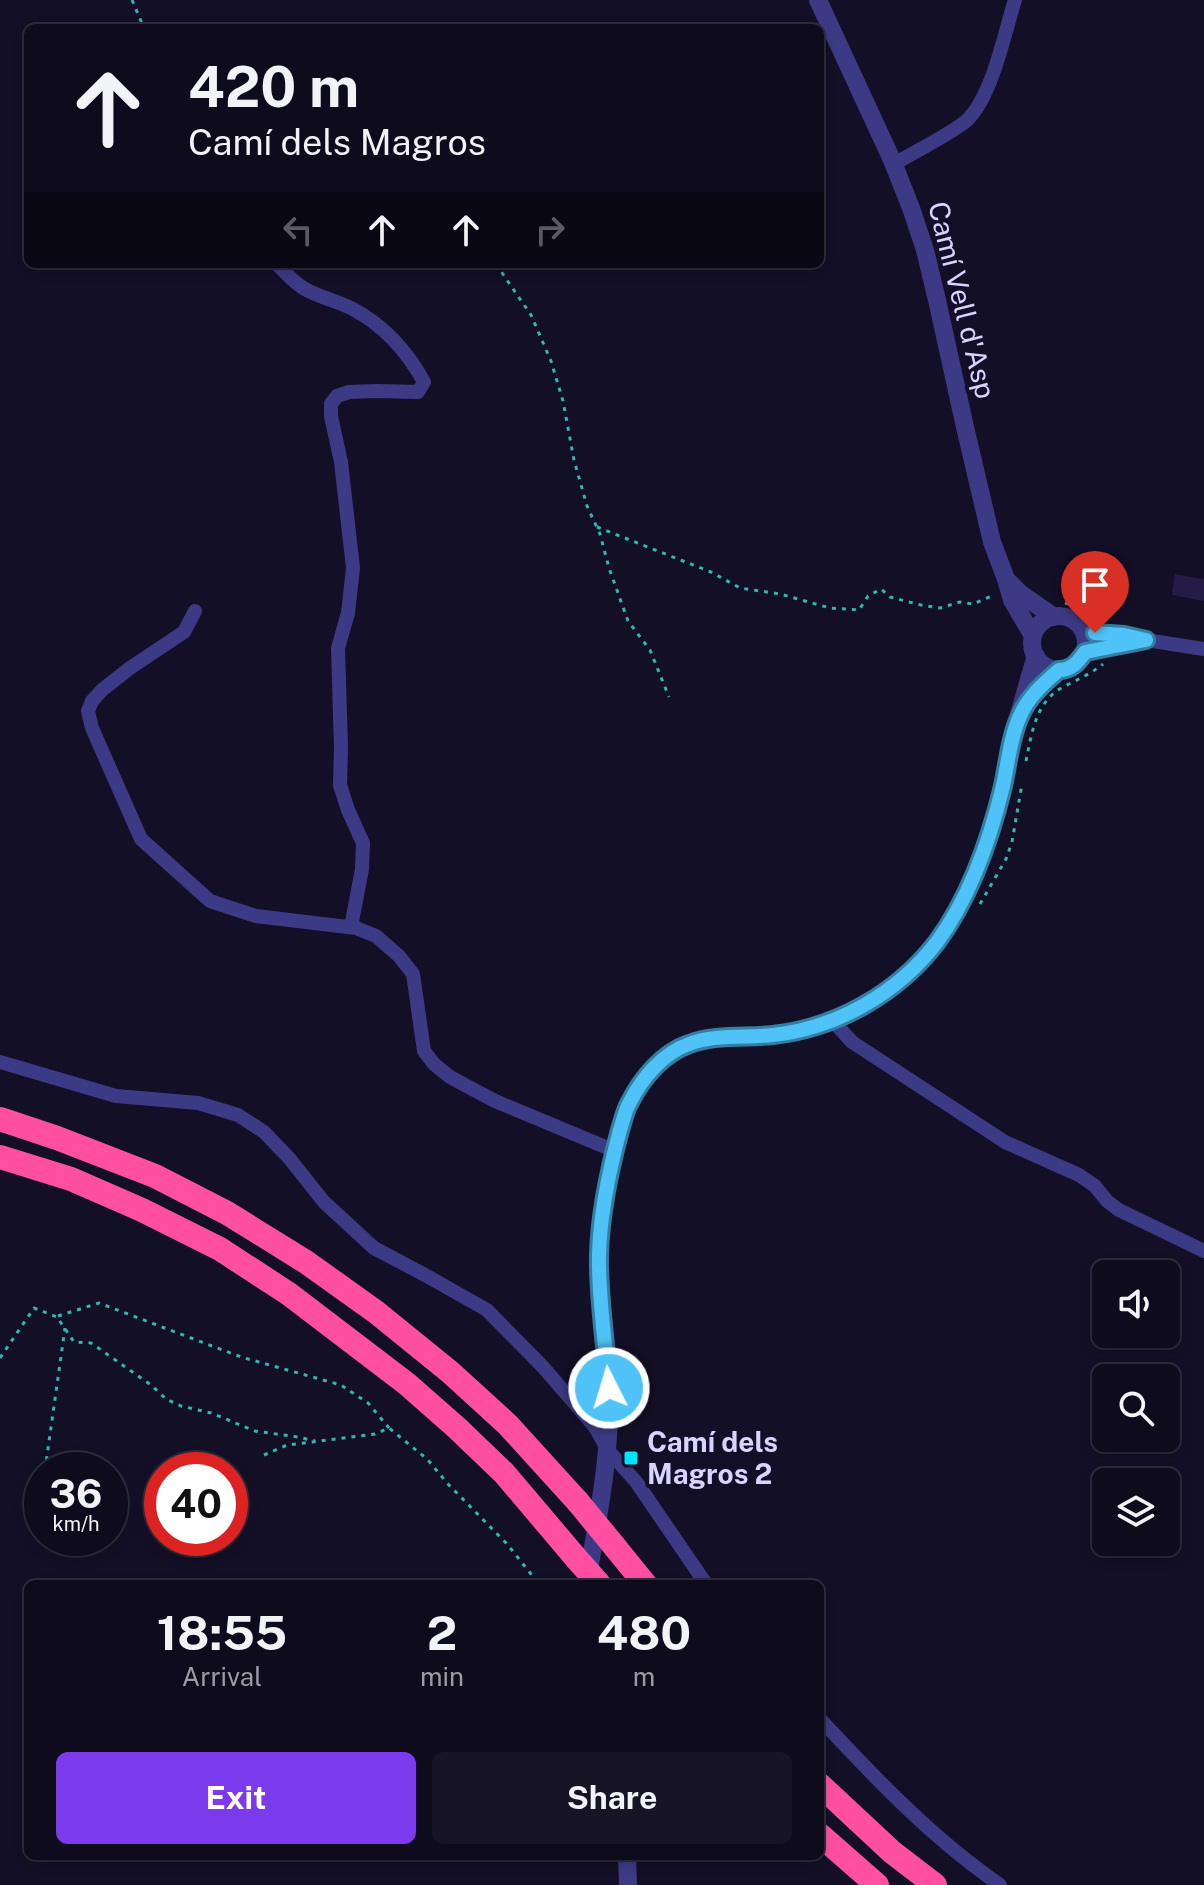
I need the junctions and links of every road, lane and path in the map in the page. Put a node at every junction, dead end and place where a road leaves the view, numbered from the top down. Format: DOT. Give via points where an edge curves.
graph roads {
  1 [pos="132,0"];
  2 [pos="818,0"];
  3 [pos="1015,0"];
  4 [pos="142,24"];
  5 [pos="894,164"];
  6 [pos="281,268"];
  7 [pos="499,268"];
  8 [pos="597,527"];
  9 [pos="1007,583"];
  10 [pos="1059,610"];
  11 [pos="195,611"];
  12 [pos="1083,630"];
  13 [pos="1033,636"];
  14 [pos="1114,640"];
  15 [pos="1204,649"];
  16 [pos="1085,652"];
  17 [pos="1036,656"];
  18 [pos="1059,670"];
  19 [pos="669,697"];
  20 [pos="1021,713"];
  21 [pos="1026,763"];
  22 [pos="1023,776"];
  23 [pos="980,904"];
  24 [pos="351,927"];
  25 [pos="833,1021"];
  26 [pos="0,1062"];
  27 [pos="0,1119"];
  28 [pos="615,1151"];
  29 [pos="0,1157"];
  30 [pos="1204,1251"];
  31 [pos="57,1317"];
  32 [pos="65,1328"];
  33 [pos="0,1358"];
  34 [pos="389,1428"];
  35 [pos="315,1441"];
  36 [pos="608,1450"];
  37 [pos="48,1452"];
  38 [pos="264,1455"];
  39 [pos="536,1580"];
  40 [pos="587,1580"];
  41 [pos="595,1580"];
  42 [pos="642,1580"];
  43 [pos="703,1580"];
  44 [pos="824,1723"];
  45 [pos="824,1789"];
  46 [pos="824,1839"];
  47 [pos="627,1860"];
  48 [pos="628,1885"];
  49 [pos="877,1885"];
  50 [pos="935,1885"];
  51 [pos="1000,1885"];
  1 -- 4 [label="path"];
  2 -- 5 [label="street, Camí Vell d'Asp"];
  3 -- 5 [label="street" via="990,83 976,110"];
  5 -- 9 [label="street, Camí Vell d'Asp" via="925,250 992,542"];
  6 -- 24 [label="street" via="304,289 381,327 424,382 418,392 349,392 331,404 353,568 338,648 340,785 363,843"];
  7 -- 8 [label="path" via="531,315 551,361 574,460"];
  8 -- 9 [label="path" via="740,588 830,608 859,610 881,589 890,597 921,605 973,604"];
  8 -- 19 [label="path" via="628,621 650,650"];
  9 -- 10 [label="street, Camí Vell d'Asp"];
  9 -- 13 [label="street, Camí Vell d'Asp"];
  10 -- 12 [label="street"];
  10 -- 13 [label="street"];
  10 -- 14 [label="path" via="1082,607 1103,617 1112,626"];
  11 -- 24 [label="street" via="184,632 102,690 88,711 141,839 210,901 256,916"];
  12 -- 14 [label="street"];
  12 -- 16 [label="street"];
  13 -- 17 [label="street"];
  14 -- 15 [label="street"];
  14 -- 16 [label="street"];
  14 -- 21 [label="path" via="1109,659 1046,699"];
  16 -- 18 [label="street" via="1077,664"];
  17 -- 18 [label="street"];
  17 -- 20 [label="street"];
  18 -- 20 [label="street"];
  20 -- 25 [label="street" via="993,821 955,913 918,964 871,1001"];
  22 -- 23 [label="path" via="1012,842"];
  24 -- 28 [label="street" via="376,936 413,974 424,1051 434,1064 495,1101"];
  25 -- 28 [label="street" via="775,1035 708,1039 674,1051 643,1080 628,1105"];
  25 -- 30 [label="street" via="852,1042 1005,1142 1079,1175 1119,1210"];
  26 -- 36 [label="street" via="116,1096 198,1103 238,1115 264,1132 324,1202 374,1248 487,1310 571,1399"];
  27 -- 42 [label="highway, bridge" via="155,1176 227,1213 376,1312 508,1425"];
  28 -- 36 [label="street" via="599,1258"];
  29 -- 41 [label="highway, bridge" via="71,1179 142,1210 220,1249 289,1294 457,1428 504,1473"];
  31 -- 32 [label="path"];
  31 -- 33 [label="path" via="34,1308"];
  31 -- 34 [label="path" via="99,1303 241,1357 341,1385 368,1403"];
  32 -- 35 [label="path" via="74,1342 91,1343 181,1406 255,1431"];
  32 -- 37 [label="path"];
  34 -- 35 [label="path"];
  34 -- 39 [label="path" via="427,1459"];
  35 -- 38 [label="path"];
  36 -- 40 [label="street"];
  36 -- 43 [label="street"];
  44 -- 51 [label="street" via="920,1822"];
  45 -- 50 [label="highway"];
  46 -- 49 [label="highway"];
  47 -- 48 [label="street"];
}
